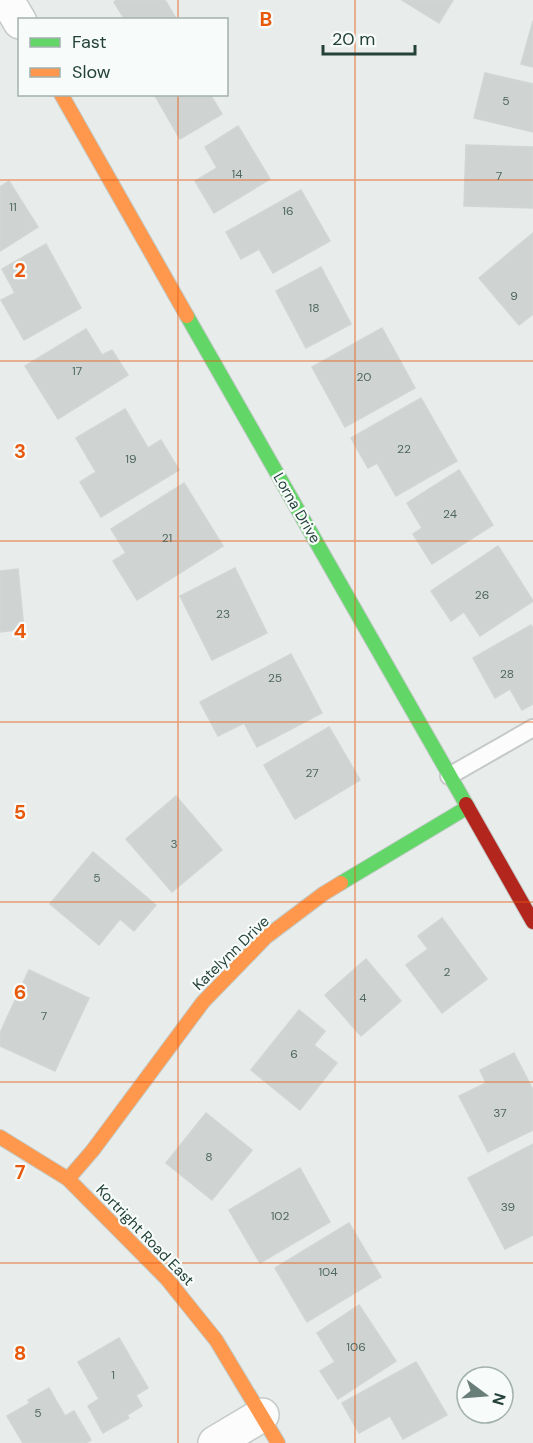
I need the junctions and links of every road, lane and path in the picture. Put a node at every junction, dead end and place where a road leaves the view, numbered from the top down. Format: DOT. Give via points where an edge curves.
graph roads {
  1 [pos="7,0"];
  2 [pos="18,19"];
  3 [pos="62,96"];
  4 [pos="533,728"];
  5 [pos="449,776"];
  6 [pos="468,807"];
  7 [pos="533,922"];
  8 [pos="0,1137"];
  9 [pos="68,1179"];
  10 [pos="262,1415"];
  11 [pos="215,1443"];
  12 [pos="278,1443"];
  1 -- 2 [label="street"];
  3 -- 5 [label="street, Lorna Drive"];
  4 -- 5 [label="lane"];
  5 -- 6 [label="street, Lorna Drive"];
  6 -- 7 [label="street, Lorna Drive"];
  6 -- 9 [label="street, Katelynn Drive" via="323,894 266,937 203,1002"];
  8 -- 9 [label="street, Kortright Road East"];
  9 -- 10 [label="street, Kortright Road East" via="167,1279 216,1340"];
  10 -- 11 [label="street"];
  10 -- 12 [label="street, Kortright Road East"];
}
